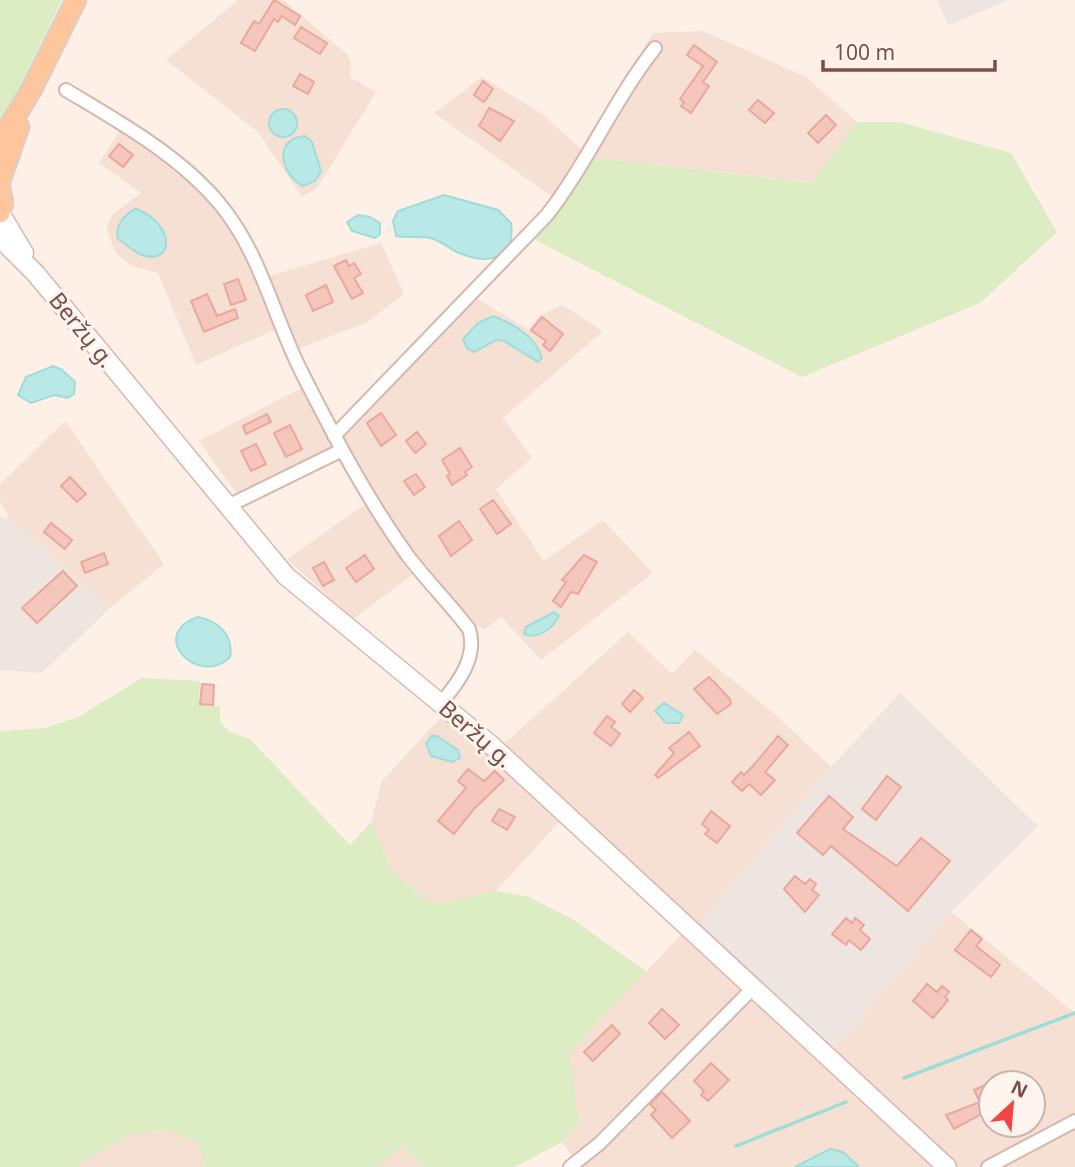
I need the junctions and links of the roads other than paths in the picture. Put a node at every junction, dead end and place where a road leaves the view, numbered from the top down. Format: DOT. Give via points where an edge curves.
graph roads {
  1 [pos="76,0"];
  2 [pos="655,48"];
  3 [pos="33,87"];
  4 [pos="66,90"];
  5 [pos="0,142"];
  6 [pos="0,181"];
  7 [pos="0,188"];
  8 [pos="0,213"];
  9 [pos="0,239"];
  10 [pos="36,274"];
  11 [pos="334,436"];
  12 [pos="342,450"];
  13 [pos="226,507"];
  14 [pos="441,703"];
  15 [pos="753,988"];
  16 [pos="1075,1121"];
  17 [pos="570,1167"];
  18 [pos="947,1167"];
  19 [pos="988,1167"];
  1 -- 3 [label="main road"];
  2 -- 11 [label="street" via="547,215"];
  3 -- 5 [label="main road"];
  3 -- 6 [label="main road"];
  4 -- 11 [label="street" via="124,125 197,180 219,203 254,254 290,349"];
  7 -- 8 [label="main road"];
  8 -- 10 [label="main road"];
  9 -- 10 [label="main road"];
  10 -- 13 [label="main road, Beržų g."];
  11 -- 12 [label="street"];
  12 -- 13 [label="street"];
  12 -- 14 [label="street" via="409,557 469,629 468,663"];
  13 -- 14 [label="main road, Beržų g." via="286,576"];
  14 -- 15 [label="main road, Beržų g."];
  15 -- 17 [label="street" via="599,1144"];
  15 -- 18 [label="main road, Beržų g."];
  16 -- 19 [label="street"];
}
